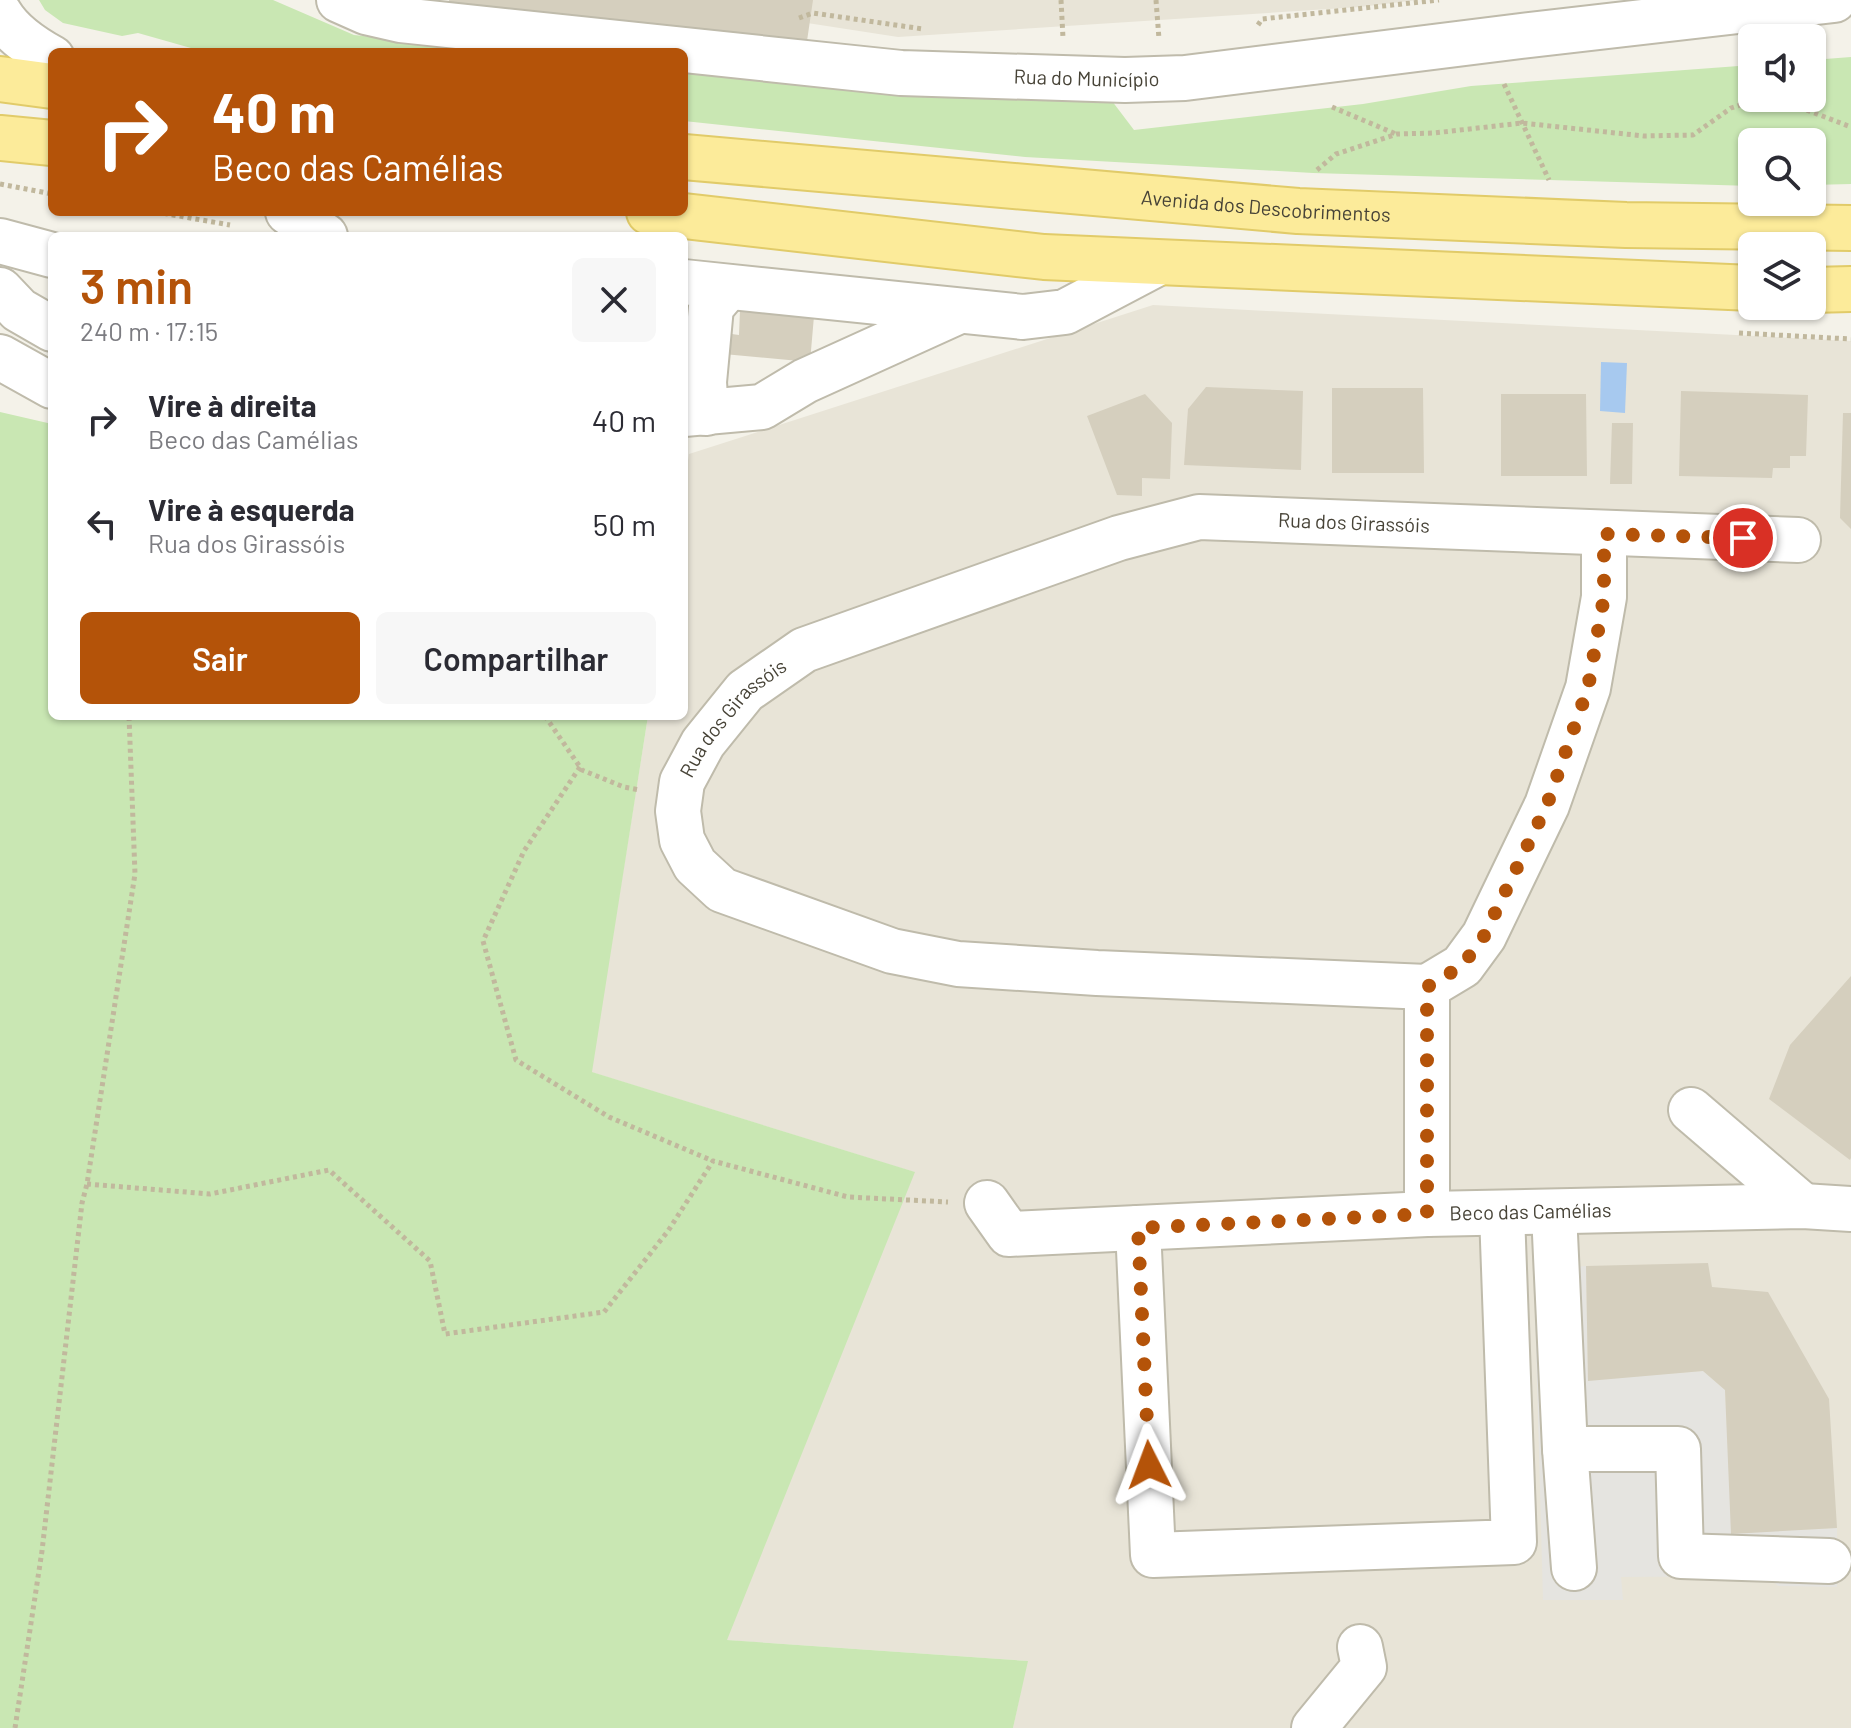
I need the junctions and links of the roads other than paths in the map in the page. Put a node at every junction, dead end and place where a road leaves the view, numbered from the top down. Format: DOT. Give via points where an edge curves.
graph roads {
  1 [pos="339,0"];
  2 [pos="1834,0"];
  3 [pos="0,14"];
  4 [pos="659,48"];
  5 [pos="688,51"];
  6 [pos="48,56"];
  7 [pos="0,79"];
  8 [pos="48,85"];
  9 [pos="0,138"];
  10 [pos="48,143"];
  11 [pos="688,157"];
  12 [pos="294,216"];
  13 [pos="684,216"];
  14 [pos="1851,228"];
  15 [pos="319,232"];
  16 [pos="0,241"];
  17 [pos="48,254"];
  18 [pos="1158,263"];
  19 [pos="0,275"];
  20 [pos="688,282"];
  21 [pos="728,287"];
  22 [pos="1738,287"];
  23 [pos="1851,289"];
  24 [pos="0,290"];
  25 [pos="1826,290"];
  26 [pos="48,301"];
  27 [pos="957,312"];
  28 [pos="48,327"];
  29 [pos="696,342"];
  30 [pos="0,357"];
  31 [pos="48,384"];
  32 [pos="695,414"];
  33 [pos="1604,534"];
  34 [pos="1798,540"];
  35 [pos="1427,987"];
  36 [pos="1691,1110"];
  37 [pos="987,1203"];
  38 [pos="1803,1206"];
  39 [pos="1851,1209"];
  40 [pos="1554,1213"];
  41 [pos="1427,1214"];
  42 [pos="1502,1214"];
  43 [pos="1138,1228"];
  44 [pos="1565,1449"];
  45 [pos="1829,1561"];
  46 [pos="1574,1568"];
  47 [pos="1360,1647"];
  48 [pos="1314,1728"];
  1 -- 4 [label="street, Rua do Município" via="401,20"];
  2 -- 5 [label="street, Rua do Município" via="1185,78 917,74"];
  3 -- 6 [label="street" via="31,47"];
  7 -- 8 [label="main road"];
  9 -- 10 [label="main road"];
  11 -- 14 [label="main road, Avenida dos Descobrimentos" via="1298,211"];
  12 -- 15 [label="street"];
  13 -- 18 [label="main road" via="1044,257"];
  16 -- 17 [label="street"];
  18 -- 22 [label="main road"];
  18 -- 27 [label="street" via="1065,312 1023,317"];
  19 -- 26 [label="street"];
  20 -- 21 [label="street"];
  21 -- 27 [label="street"];
  21 -- 29 [label="street" via="711,307"];
  23 -- 25 [label="main road"];
  24 -- 28 [label="street" via="19,310"];
  27 -- 32 [label="street" via="805,381 762,407"];
  29 -- 32 [label="street" via="704,382"];
  30 -- 31 [label="street"];
  33 -- 34 [label="street, Rua dos Girassóis"];
  33 -- 35 [label="street" via="1604,597 1588,688 1547,805 1484,936 1462,966"];
  33 -- 35 [label="street, Rua dos Girassóis" via="1199,517 1119,538 804,650 745,691 703,743 682,782 682,840 695,865 722,890 892,951 958,964"];
  35 -- 41 [label="street"];
  36 -- 38 [label="street"];
  37 -- 43 [label="street, Beco das Camélias" via="1009,1234"];
  38 -- 39 [label="street, Beco das Camélias"];
  38 -- 40 [label="street, Beco das Camélias"];
  40 -- 42 [label="street, Beco das Camélias"];
  40 -- 44 [label="street"];
  41 -- 42 [label="street, Beco das Camélias"];
  41 -- 43 [label="street, Beco das Camélias"];
  42 -- 43 [label="street" via="1514,1542 1153,1555"];
  44 -- 45 [label="street" via="1678,1449 1681,1556"];
  44 -- 46 [label="street"];
  47 -- 48 [label="street" via="1364,1667"];
}
